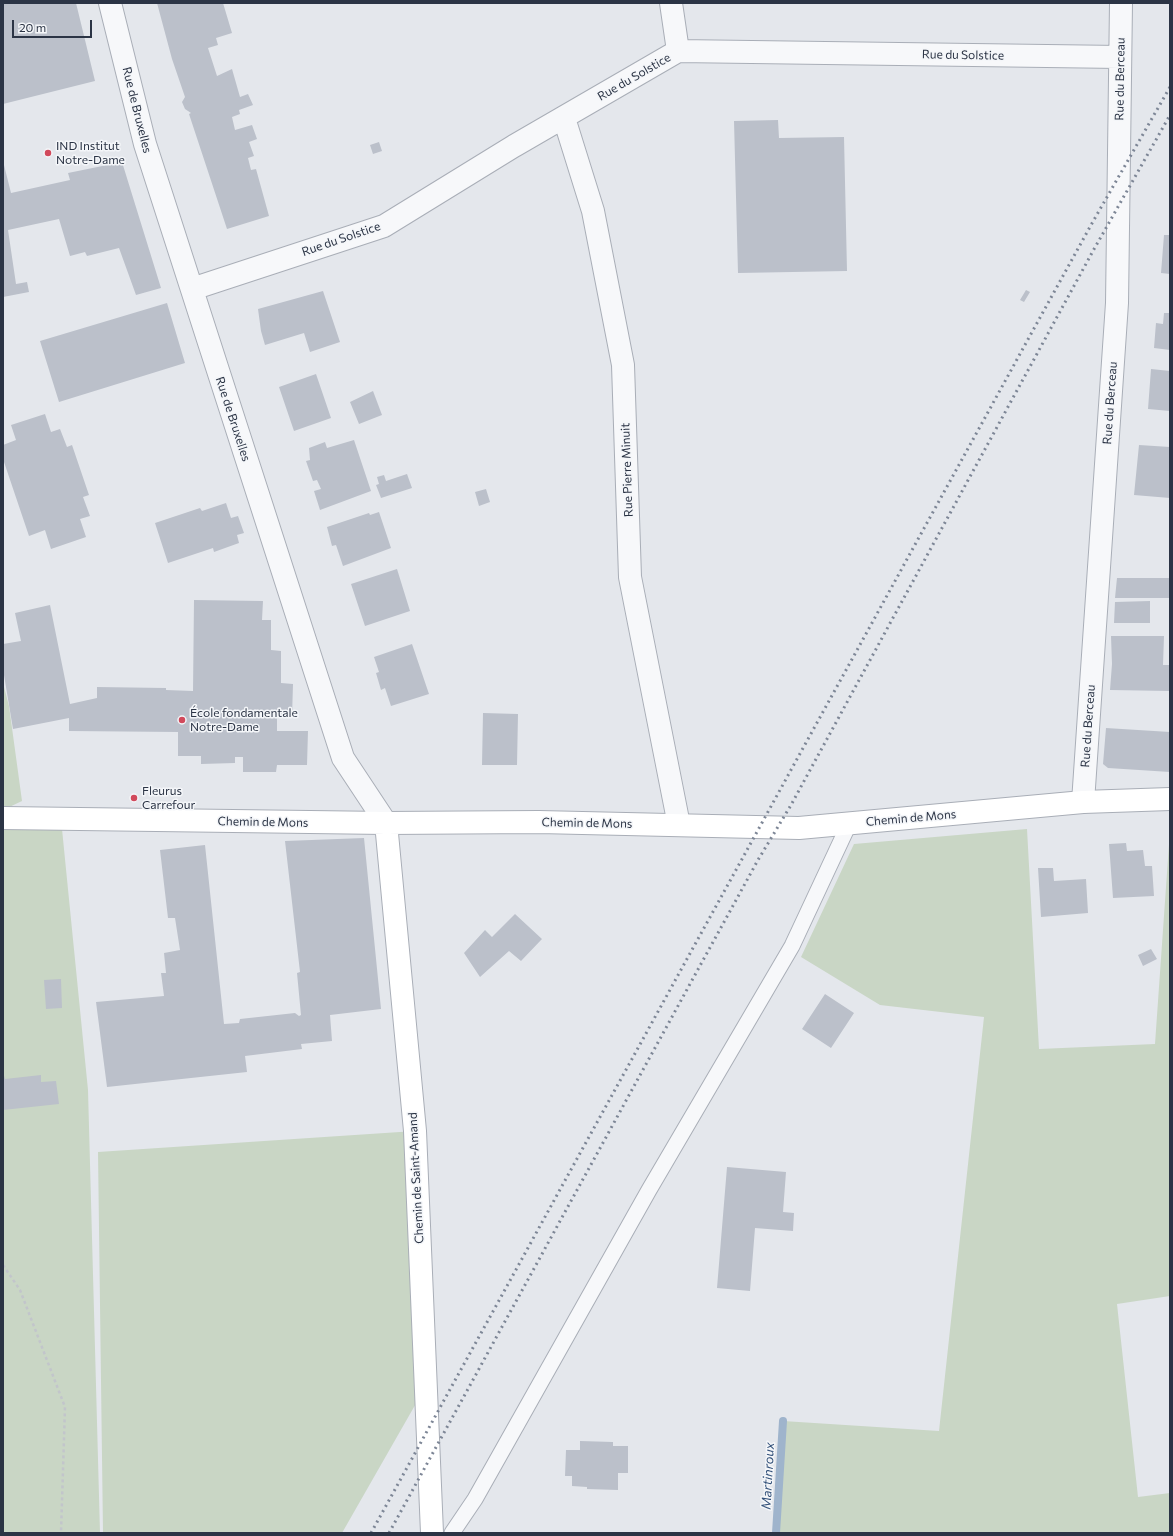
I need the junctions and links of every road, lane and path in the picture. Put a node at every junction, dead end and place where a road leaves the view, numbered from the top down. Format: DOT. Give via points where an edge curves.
graph roads {
  1 [pos="110,3"];
  2 [pos="671,3"];
  3 [pos="1121,3"];
  4 [pos="678,51"];
  5 [pos="1120,57"];
  6 [pos="564,118"];
  7 [pos="192,289"];
  8 [pos="1170,799"];
  9 [pos="1082,802"];
  10 [pos="3,818"];
  11 [pos="386,823"];
  12 [pos="849,824"];
  13 [pos="678,825"];
  14 [pos="3,1265"];
  15 [pos="61,1533"];
  16 [pos="432,1533"];
  17 [pos="452,1533"];
  1 -- 7 [label="street, Rue de Bruxelles" via="145,144"];
  2 -- 4 [label="street"];
  3 -- 5 [label="street, Rue du Berceau"];
  4 -- 5 [label="street, Rue du Solstice"];
  4 -- 6 [label="street, Rue du Solstice"];
  5 -- 9 [label="street, Rue du Berceau" via="1117,303"];
  6 -- 7 [label="street, Rue du Solstice" via="384,226"];
  6 -- 13 [label="street, Rue Pierre Minuit" via="593,211 623,365 630,577"];
  7 -- 11 [label="street, Rue de Bruxelles" via="343,758"];
  8 -- 9 [label="street, Chemin de Mons"];
  9 -- 12 [label="street, Chemin de Mons"];
  10 -- 11 [label="street, Chemin de Mons"];
  11 -- 13 [label="street, Chemin de Mons" via="539,822"];
  11 -- 16 [label="street, Chemin de Saint-Amand" via="415,1131"];
  12 -- 13 [label="street, Chemin de Mons" via="799,828"];
  12 -- 17 [label="lane" via="792,946 475,1499"];
  14 -- 15 [label="path" via="20,1290 65,1407"];
}
